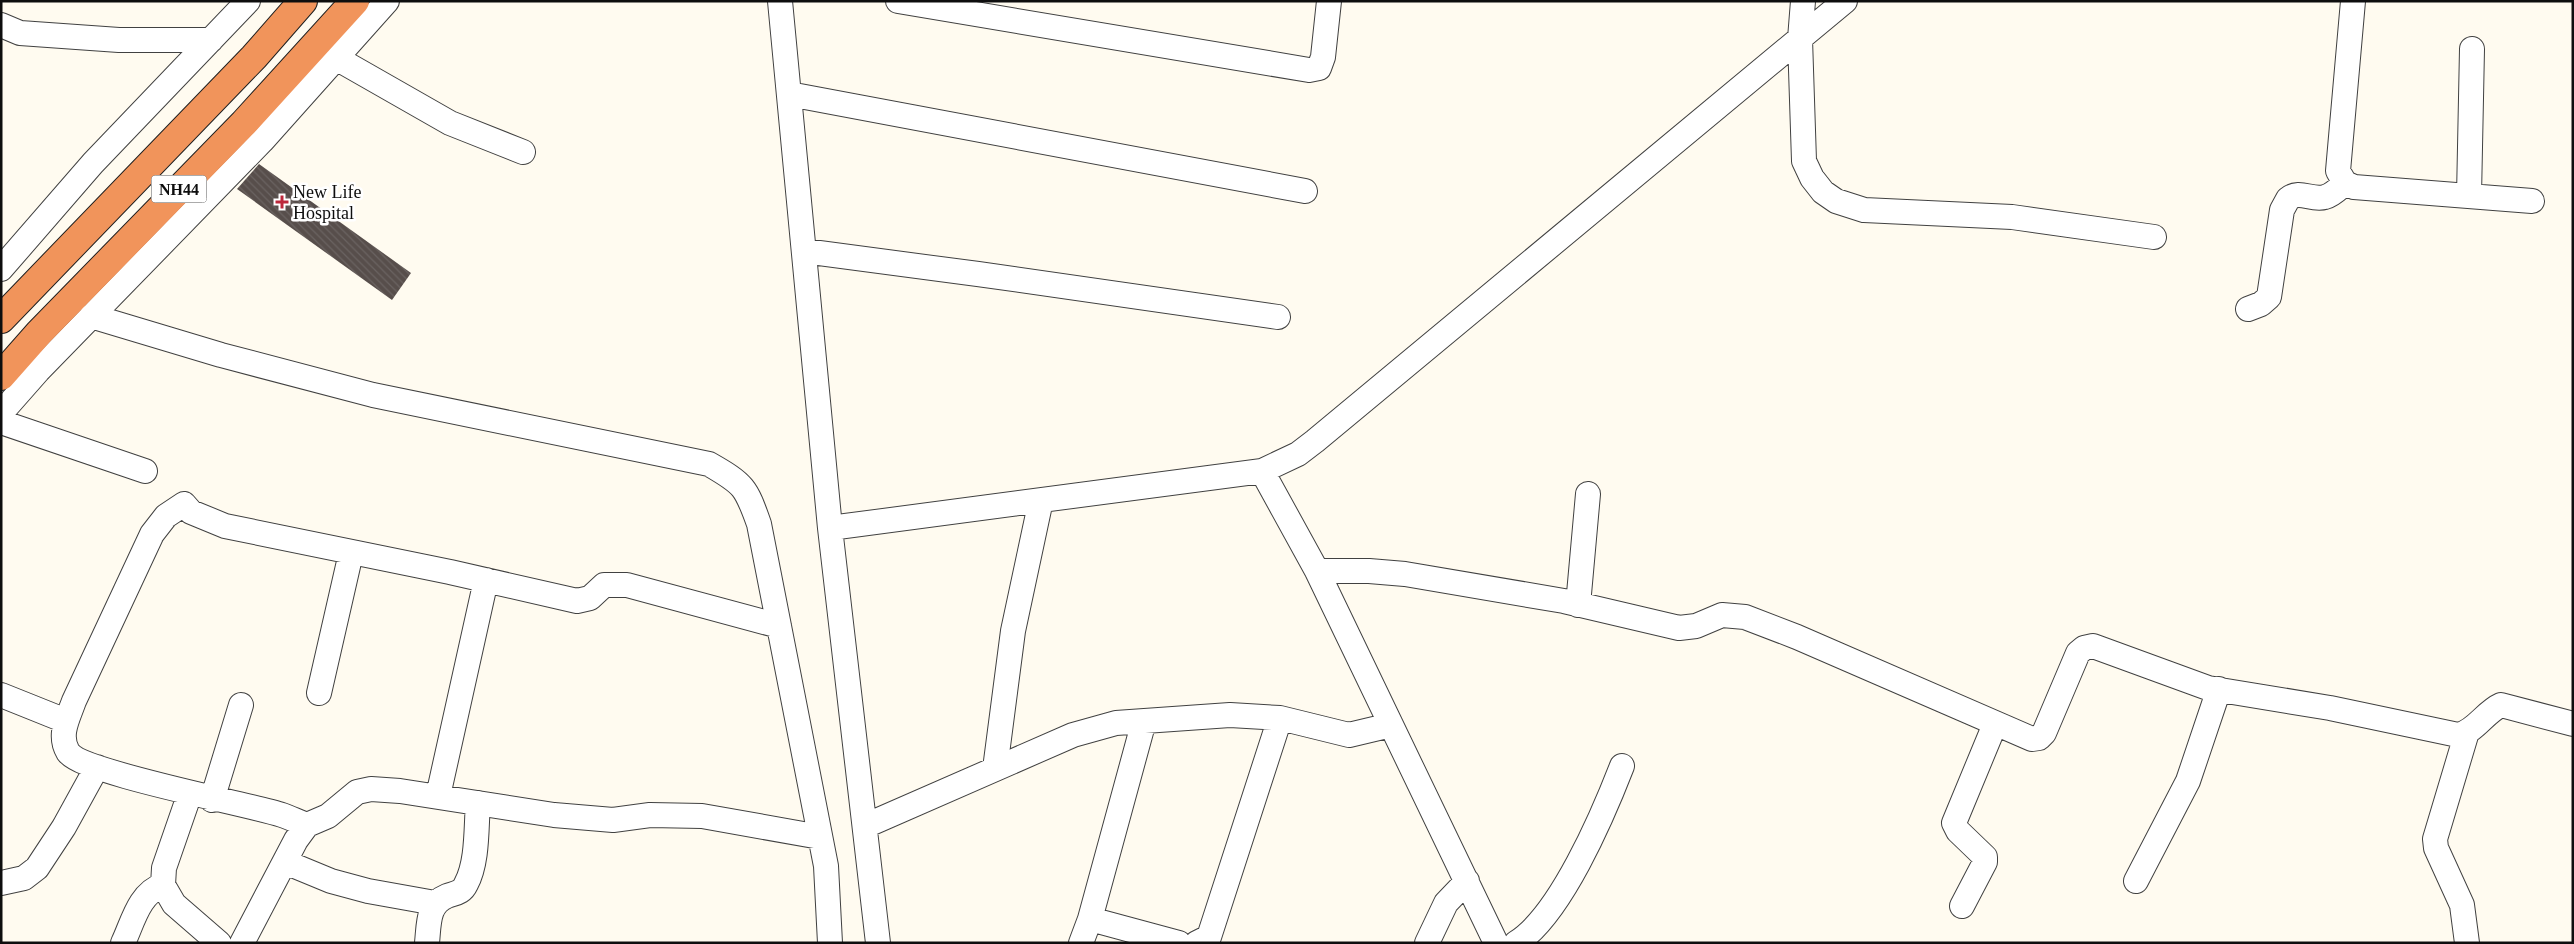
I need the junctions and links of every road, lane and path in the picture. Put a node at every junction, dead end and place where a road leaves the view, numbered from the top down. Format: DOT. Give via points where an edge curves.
graph roads {
  1 [pos="248,1"];
  2 [pos="303,1"];
  3 [pos="355,1"];
  4 [pos="387,1"];
  5 [pos="780,1"];
  6 [pos="898,1"];
  7 [pos="1329,1"];
  8 [pos="1803,1"];
  9 [pos="1846,1"];
  10 [pos="2353,1"];
  11 [pos="1,25"];
  12 [pos="1800,39"];
  13 [pos="211,40"];
  14 [pos="2472,49"];
  15 [pos="336,58"];
  16 [pos="789,94"];
  17 [pos="523,152"];
  18 [pos="2345,184"];
  19 [pos="1306,191"];
  20 [pos="2469,196"];
  21 [pos="2532,201"];
  22 [pos="2154,237"];
  23 [pos="804,252"];
  24 [pos="1,269"];
  25 [pos="2248,309"];
  26 [pos="91,316"];
  27 [pos="1278,316"];
  28 [pos="1,319"];
  29 [pos="1,376"];
  30 [pos="1,413"];
  31 [pos="1,422"];
  32 [pos="145,471"];
  33 [pos="1262,471"];
  34 [pos="1588,494"];
  35 [pos="1041,500"];
  36 [pos="830,528"];
  37 [pos="351,553"];
  38 [pos="1316,572"];
  39 [pos="486,580"];
  40 [pos="1578,604"];
  41 [pos="779,626"];
  42 [pos="2219,689"];
  43 [pos="319,693"];
  44 [pos="1,695"];
  45 [pos="241,705"];
  46 [pos="1280,718"];
  47 [pos="66,721"];
  48 [pos="1144,721"];
  49 [pos="1995,724"];
  50 [pos="2573,724"];
  51 [pos="1391,725"];
  52 [pos="2467,732"];
  53 [pos="1622,766"];
  54 [pos="97,767"];
  55 [pos="995,769"];
  56 [pos="190,793"];
  57 [pos="438,796"];
  58 [pos="212,800"];
  59 [pos="478,803"];
  60 [pos="307,825"];
  61 [pos="865,826"];
  62 [pos="820,837"];
  63 [pos="285,862"];
  64 [pos="1467,881"];
  65 [pos="2136,882"];
  66 [pos="1,883"];
  67 [pos="163,885"];
  68 [pos="435,903"];
  69 [pos="1962,906"];
  70 [pos="1090,919"];
  71 [pos="124,943"];
  72 [pos="219,943"];
  73 [pos="242,943"];
  74 [pos="427,943"];
  75 [pos="830,943"];
  76 [pos="878,943"];
  77 [pos="1081,943"];
  78 [pos="1179,943"];
  79 [pos="1197,943"];
  80 [pos="1427,943"];
  81 [pos="1496,943"];
  82 [pos="1516,943"];
  83 [pos="2467,943"];
  1 -- 13 [label="street"];
  2 -- 28 [label="highway, NH44" via="254,57"];
  3 -- 29 [label="highway, NH44" via="244,123"];
  4 -- 15 [label="street"];
  5 -- 16 [label="street"];
  6 -- 7 [label="street" via="1309,70 1319,68 1324,57"];
  8 -- 12 [label="street"];
  9 -- 12 [label="street"];
  10 -- 18 [label="street" via="2338,171"];
  11 -- 13 [label="street" via="20,32 119,40"];
  12 -- 22 [label="street" via="1804,161 1823,192 1836,201 1864,210 2012,218"];
  12 -- 33 [label="street" via="1315,441 1298,454"];
  13 -- 24 [label="street" via="93,163"];
  14 -- 20 [label="street"];
  15 -- 17 [label="street" via="450,123"];
  15 -- 26 [label="street" via="262,141"];
  16 -- 19 [label="street"];
  16 -- 23 [label="street"];
  18 -- 20 [label="street"];
  18 -- 25 [label="street" via="2326,197 2299,194 2288,199 2282,210 2269,297 2262,304"];
  20 -- 21 [label="street"];
  23 -- 27 [label="street"];
  23 -- 36 [label="street"];
  26 -- 30 [label="street"];
  26 -- 41 [label="street" via="373,395 709,464 737,480 750,497 759,524"];
  31 -- 32 [label="street"];
  33 -- 35 [label="street"];
  33 -- 38 [label="street"];
  34 -- 40 [label="street"];
  35 -- 36 [label="street"];
  35 -- 55 [label="street" via="1013,631"];
  36 -- 61 [label="street"];
  37 -- 39 [label="street"];
  37 -- 43 [label="street"];
  37 -- 47 [label="street" via="225,526 191,512 184,504 166,516 152,534"];
  38 -- 40 [label="street" via="1405,574"];
  38 -- 51 [label="street"];
  39 -- 41 [label="street" via="577,601 590,598 604,585 627,585"];
  39 -- 57 [label="street"];
  40 -- 49 [label="street" via="1680,628 1696,626 1722,615 1745,617"];
  41 -- 62 [label="street"];
  42 -- 49 [label="street" via="2191,683 2093,646 2078,653 2039,738 2032,739"];
  42 -- 52 [label="street" via="2458,735"];
  42 -- 65 [label="street" via="2188,781"];
  44 -- 47 [label="street"];
  45 -- 58 [label="street"];
  46 -- 48 [label="street" via="1230,715"];
  46 -- 51 [label="street" via="1349,735"];
  46 -- 79 [label="street" via="1208,937"];
  47 -- 54 [label="street" via="64,742 69,754"];
  48 -- 55 [label="street" via="1116,723 1073,734"];
  48 -- 70 [label="street"];
  49 -- 69 [label="street" via="1954,823 1985,857"];
  50 -- 52 [label="street" via="2501,705"];
  51 -- 64 [label="street"];
  52 -- 83 [label="street" via="2435,839 2462,905"];
  53 -- 82 [label="street" via="1604,813 1555,902 1532,931"];
  54 -- 56 [label="street"];
  54 -- 66 [label="street" via="64,828 37,868 24,878"];
  55 -- 61 [label="street"];
  56 -- 58 [label="street"];
  56 -- 67 [label="street" via="164,868"];
  57 -- 59 [label="street"];
  57 -- 60 [label="street" via="372,789 357,792 328,816"];
  58 -- 60 [label="street" via="283,815"];
  59 -- 62 [label="street" via="613,820 650,815 702,816"];
  59 -- 68 [label="street" via="467,884 457,894"];
  60 -- 63 [label="street"];
  61 -- 76 [label="street"];
  62 -- 75 [label="street" via="826,866"];
  63 -- 68 [label="street" via="340,884"];
  63 -- 73 [label="street"];
  64 -- 80 [label="street" via="1446,903"];
  64 -- 81 [label="street"];
  67 -- 71 [label="street" via="143,898"];
  67 -- 72 [label="street" via="174,904"];
  68 -- 74 [label="street"];
  70 -- 77 [label="street"];
  70 -- 78 [label="street"];
}
